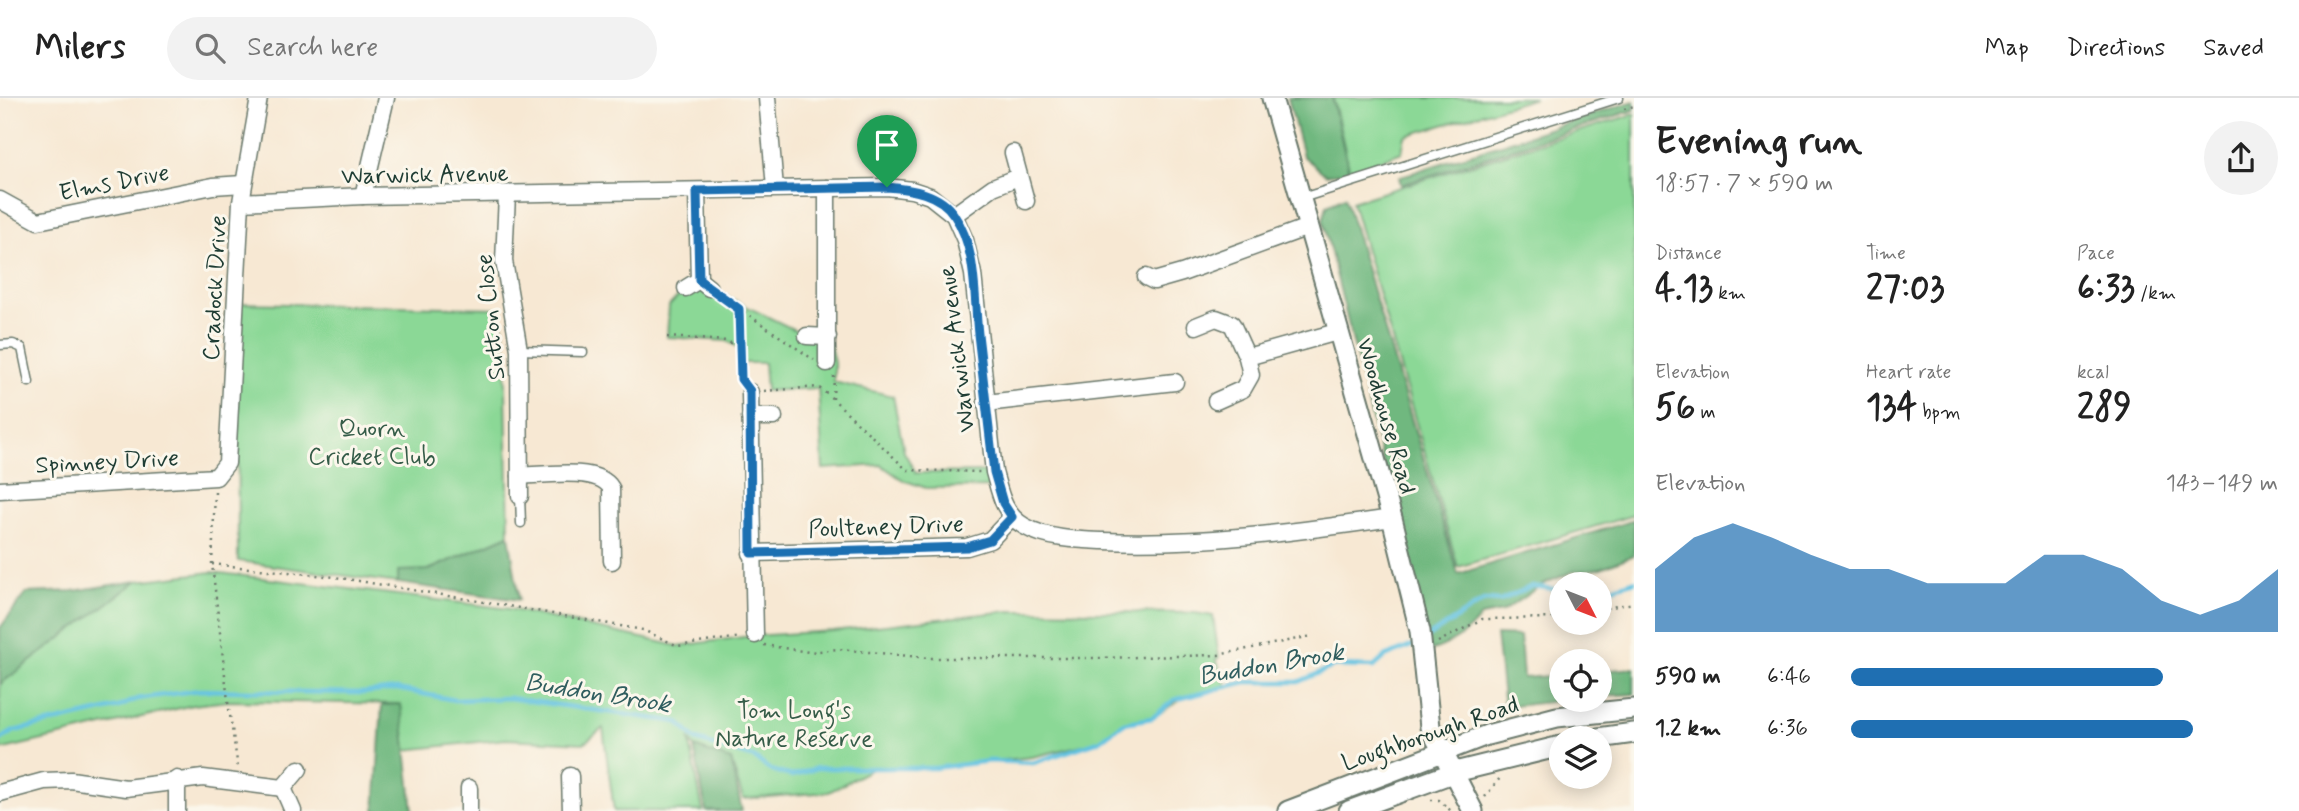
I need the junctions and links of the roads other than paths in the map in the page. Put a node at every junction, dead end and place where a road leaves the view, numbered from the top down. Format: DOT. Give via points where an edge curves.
graph roads {
  1 [pos="259,98"];
  2 [pos="386,98"];
  3 [pos="766,98"];
  4 [pos="1272,98"];
  5 [pos="1619,98"];
  6 [pos="1013,153"];
  7 [pos="1018,177"];
  8 [pos="243,184"];
  9 [pos="775,188"];
  10 [pos="827,188"];
  11 [pos="697,191"];
  12 [pos="507,195"];
  13 [pos="363,196"];
  14 [pos="1300,199"];
  15 [pos="0,200"];
  16 [pos="241,201"];
  17 [pos="1026,201"];
  18 [pos="954,215"];
  19 [pos="1308,227"];
  20 [pos="1146,277"];
  21 [pos="698,285"];
  22 [pos="1196,326"];
  23 [pos="1337,332"];
  24 [pos="807,337"];
  25 [pos="828,337"];
  26 [pos="0,345"];
  27 [pos="519,351"];
  28 [pos="583,352"];
  29 [pos="1247,357"];
  30 [pos="827,363"];
  31 [pos="29,382"];
  32 [pos="1175,382"];
  33 [pos="750,391"];
  34 [pos="1216,401"];
  35 [pos="986,403"];
  36 [pos="774,416"];
  37 [pos="750,417"];
  38 [pos="520,476"];
  39 [pos="216,477"];
  40 [pos="0,490"];
  41 [pos="520,496"];
  42 [pos="1012,517"];
  43 [pos="1392,518"];
  44 [pos="521,523"];
  45 [pos="751,553"];
  46 [pos="612,561"];
  47 [pos="755,635"];
  48 [pos="1634,709"];
  49 [pos="1634,733"];
  50 [pos="1612,736"];
  51 [pos="1549,749"];
  52 [pos="1442,750"];
  53 [pos="299,769"];
  54 [pos="1455,772"];
  55 [pos="570,776"];
  56 [pos="177,779"];
  57 [pos="284,788"];
  58 [pos="469,788"];
  59 [pos="0,793"];
  60 [pos="177,811"];
  61 [pos="293,811"];
  62 [pos="469,811"];
  63 [pos="571,811"];
  64 [pos="1288,811"];
  65 [pos="1349,811"];
  66 [pos="1473,811"];
  1 -- 8 [label="street, Cradock Drive"];
  2 -- 13 [label="street"];
  3 -- 9 [label="street"];
  4 -- 14 [label="street, Woodhouse Road"];
  5 -- 14 [label="lane"];
  6 -- 7 [label="street"];
  7 -- 17 [label="street"];
  7 -- 18 [label="street" via="993,187"];
  8 -- 15 [label="street, Elms Drive" via="38,221"];
  8 -- 16 [label="street, Cradock Drive"];
  9 -- 10 [label="street, Warwick Avenue"];
  9 -- 11 [label="street, Warwick Avenue"];
  10 -- 18 [label="street, Warwick Avenue" via="912,190 930,196"];
  10 -- 25 [label="street"];
  11 -- 12 [label="street, Warwick Avenue"];
  11 -- 21 [label="street"];
  12 -- 13 [label="street, Warwick Avenue"];
  12 -- 27 [label="street, Sutton Close" via="504,261"];
  13 -- 16 [label="street, Warwick Avenue"];
  14 -- 19 [label="street, Woodhouse Road"];
  16 -- 39 [label="street, Cradock Drive" via="227,463"];
  18 -- 35 [label="street, Warwick Avenue" via="973,274"];
  19 -- 20 [label="street" via="1182,273 1154,281"];
  19 -- 23 [label="street, Woodhouse Road"];
  22 -- 29 [label="street" via="1216,318 1232,324"];
  23 -- 29 [label="street"];
  23 -- 43 [label="street, Woodhouse Road"];
  24 -- 25 [label="street"];
  25 -- 30 [label="street"];
  26 -- 31 [label="lane" via="22,348"];
  27 -- 28 [label="lane"];
  27 -- 38 [label="street, Sutton Close"];
  29 -- 34 [label="street" via="1251,375 1243,388"];
  32 -- 35 [label="street"];
  33 -- 37 [label="street"];
  35 -- 42 [label="street, Warwick Avenue" via="994,472"];
  36 -- 37 [label="street"];
  37 -- 45 [label="street"];
  38 -- 41 [label="street, Sutton Close"];
  38 -- 46 [label="street" via="594,475 607,482 611,488"];
  39 -- 40 [label="street, Spinney Drive"];
  41 -- 44 [label="lane"];
  42 -- 43 [label="street" via="1038,533 1144,542 1227,538"];
  42 -- 45 [label="street, Poulteney Drive" via="990,540 967,547"];
  43 -- 52 [label="street, Woodhouse Road" via="1422,643 1430,727"];
  45 -- 47 [label="street"];
  48 -- 52 [label="street, Loughborough Road" via="1557,717"];
  49 -- 50 [label="street"];
  51 -- 54 [label="street, Loughborough Road"];
  52 -- 54 [label="street, Woodhouse Road"];
  52 -- 64 [label="street, Loughborough Road"];
  53 -- 57 [label="street"];
  54 -- 65 [label="street, Loughborough Road"];
  54 -- 66 [label="street, Woodhouse Road"];
  55 -- 63 [label="street"];
  56 -- 57 [label="street"];
  56 -- 59 [label="street" via="126,788 71,780 44,782"];
  56 -- 60 [label="street"];
  57 -- 61 [label="street"];
  58 -- 62 [label="street"];
}
